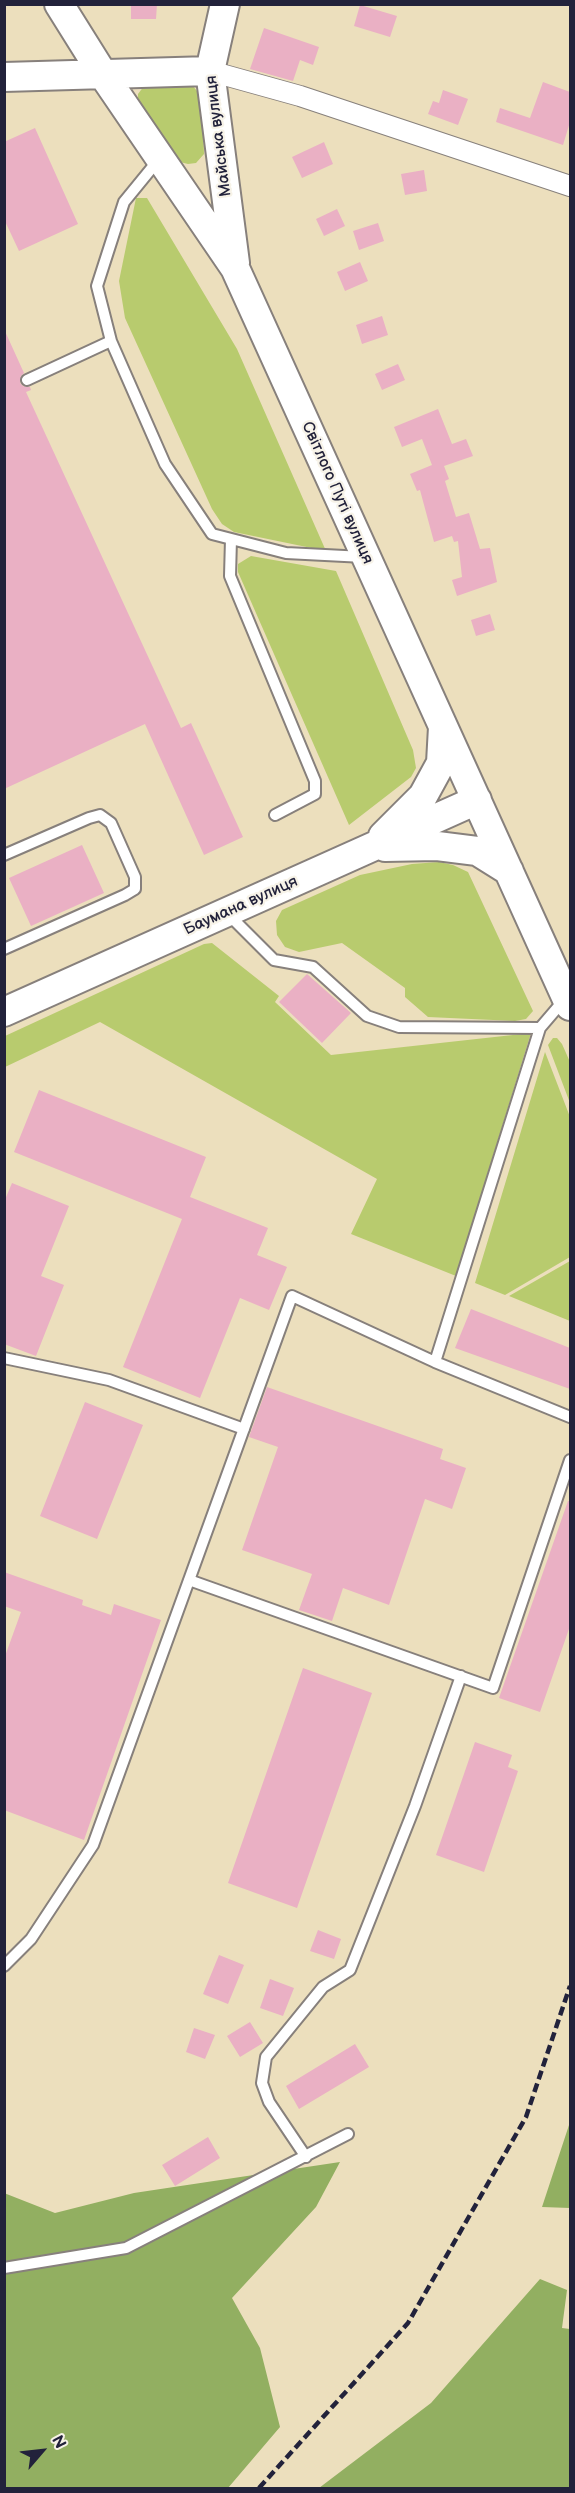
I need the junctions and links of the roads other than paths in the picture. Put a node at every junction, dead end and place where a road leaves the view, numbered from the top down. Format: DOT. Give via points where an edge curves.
graph roads {
  1 [pos="59,4"];
  2 [pos="225,4"];
  3 [pos="210,71"];
  4 [pos="104,76"];
  5 [pos="4,77"];
  6 [pos="160,158"];
  7 [pos="570,186"];
  8 [pos="235,268"];
  9 [pos="111,341"];
  10 [pos="27,380"];
  11 [pos="231,539"];
  12 [pos="367,557"];
  13 [pos="443,724"];
  14 [pos="477,800"];
  15 [pos="275,815"];
  16 [pos="371,847"];
  17 [pos="4,855"];
  18 [pos="509,871"];
  19 [pos="226,912"];
  20 [pos="4,949"];
  21 [pos="568,1002"];
  22 [pos="4,1012"];
  23 [pos="540,1028"];
  24 [pos="4,1358"];
  25 [pos="435,1362"];
  26 [pos="570,1417"];
  27 [pos="244,1428"];
  28 [pos="570,1460"];
  29 [pos="189,1580"];
  30 [pos="461,1676"];
  31 [pos="4,1966"];
  32 [pos="348,2134"];
  33 [pos="306,2157"];
  34 [pos="4,2268"];
  1 -- 4 [label="main road, Світлого Путі вулиця"];
  2 -- 3 [label="main road, Майська вулиця"];
  3 -- 4 [label="main road"];
  3 -- 7 [label="street" via="300,96"];
  3 -- 8 [label="main road, Майська вулиця"];
  4 -- 5 [label="main road"];
  4 -- 6 [label="main road, Світлого Путі вулиця"];
  6 -- 8 [label="main road, Світлого Путі вулиця"];
  6 -- 9 [label="lane" via="124,202 97,286"];
  8 -- 12 [label="main road, Світлого Путі вулиця"];
  9 -- 10 [label="lane"];
  9 -- 11 [label="lane" via="165,464 212,534"];
  11 -- 12 [label="lane" via="286,553"];
  11 -- 15 [label="lane" via="230,576 315,781 315,794"];
  12 -- 13 [label="main road, Світлого Путі вулиця"];
  13 -- 14 [label="main road, Світлого Путі вулиця"];
  13 -- 16 [label="main road" via="441,763 423,796"];
  14 -- 16 [label="main road, Баумана вулиця"];
  14 -- 18 [label="main road, Світлого Путі вулиця"];
  16 -- 18 [label="main road" via="437,846 477,851"];
  16 -- 19 [label="main road, Баумана вулиця"];
  17 -- 20 [label="lane" via="100,815 111,823 135,877 135,889 125,895"];
  18 -- 21 [label="main road, Світлого Путі вулиця"];
  19 -- 22 [label="main road, Баумана вулиця"];
  19 -- 23 [label="lane" via="274,960 314,967 367,1016 399,1027"];
  21 -- 23 [label="lane"];
  23 -- 25 [label="lane"];
  24 -- 27 [label="lane" via="109,1380"];
  25 -- 26 [label="lane"];
  25 -- 27 [label="lane" via="292,1296"];
  27 -- 29 [label="lane"];
  28 -- 30 [label="lane" via="493,1688"];
  29 -- 30 [label="lane"];
  29 -- 31 [label="lane" via="93,1845 31,1939"];
  30 -- 33 [label="lane" via="350,1970 323,1987 266,2057 262,2083 269,2102"];
  32 -- 33 [label="lane"];
  33 -- 34 [label="lane" via="126,2248"];
}
